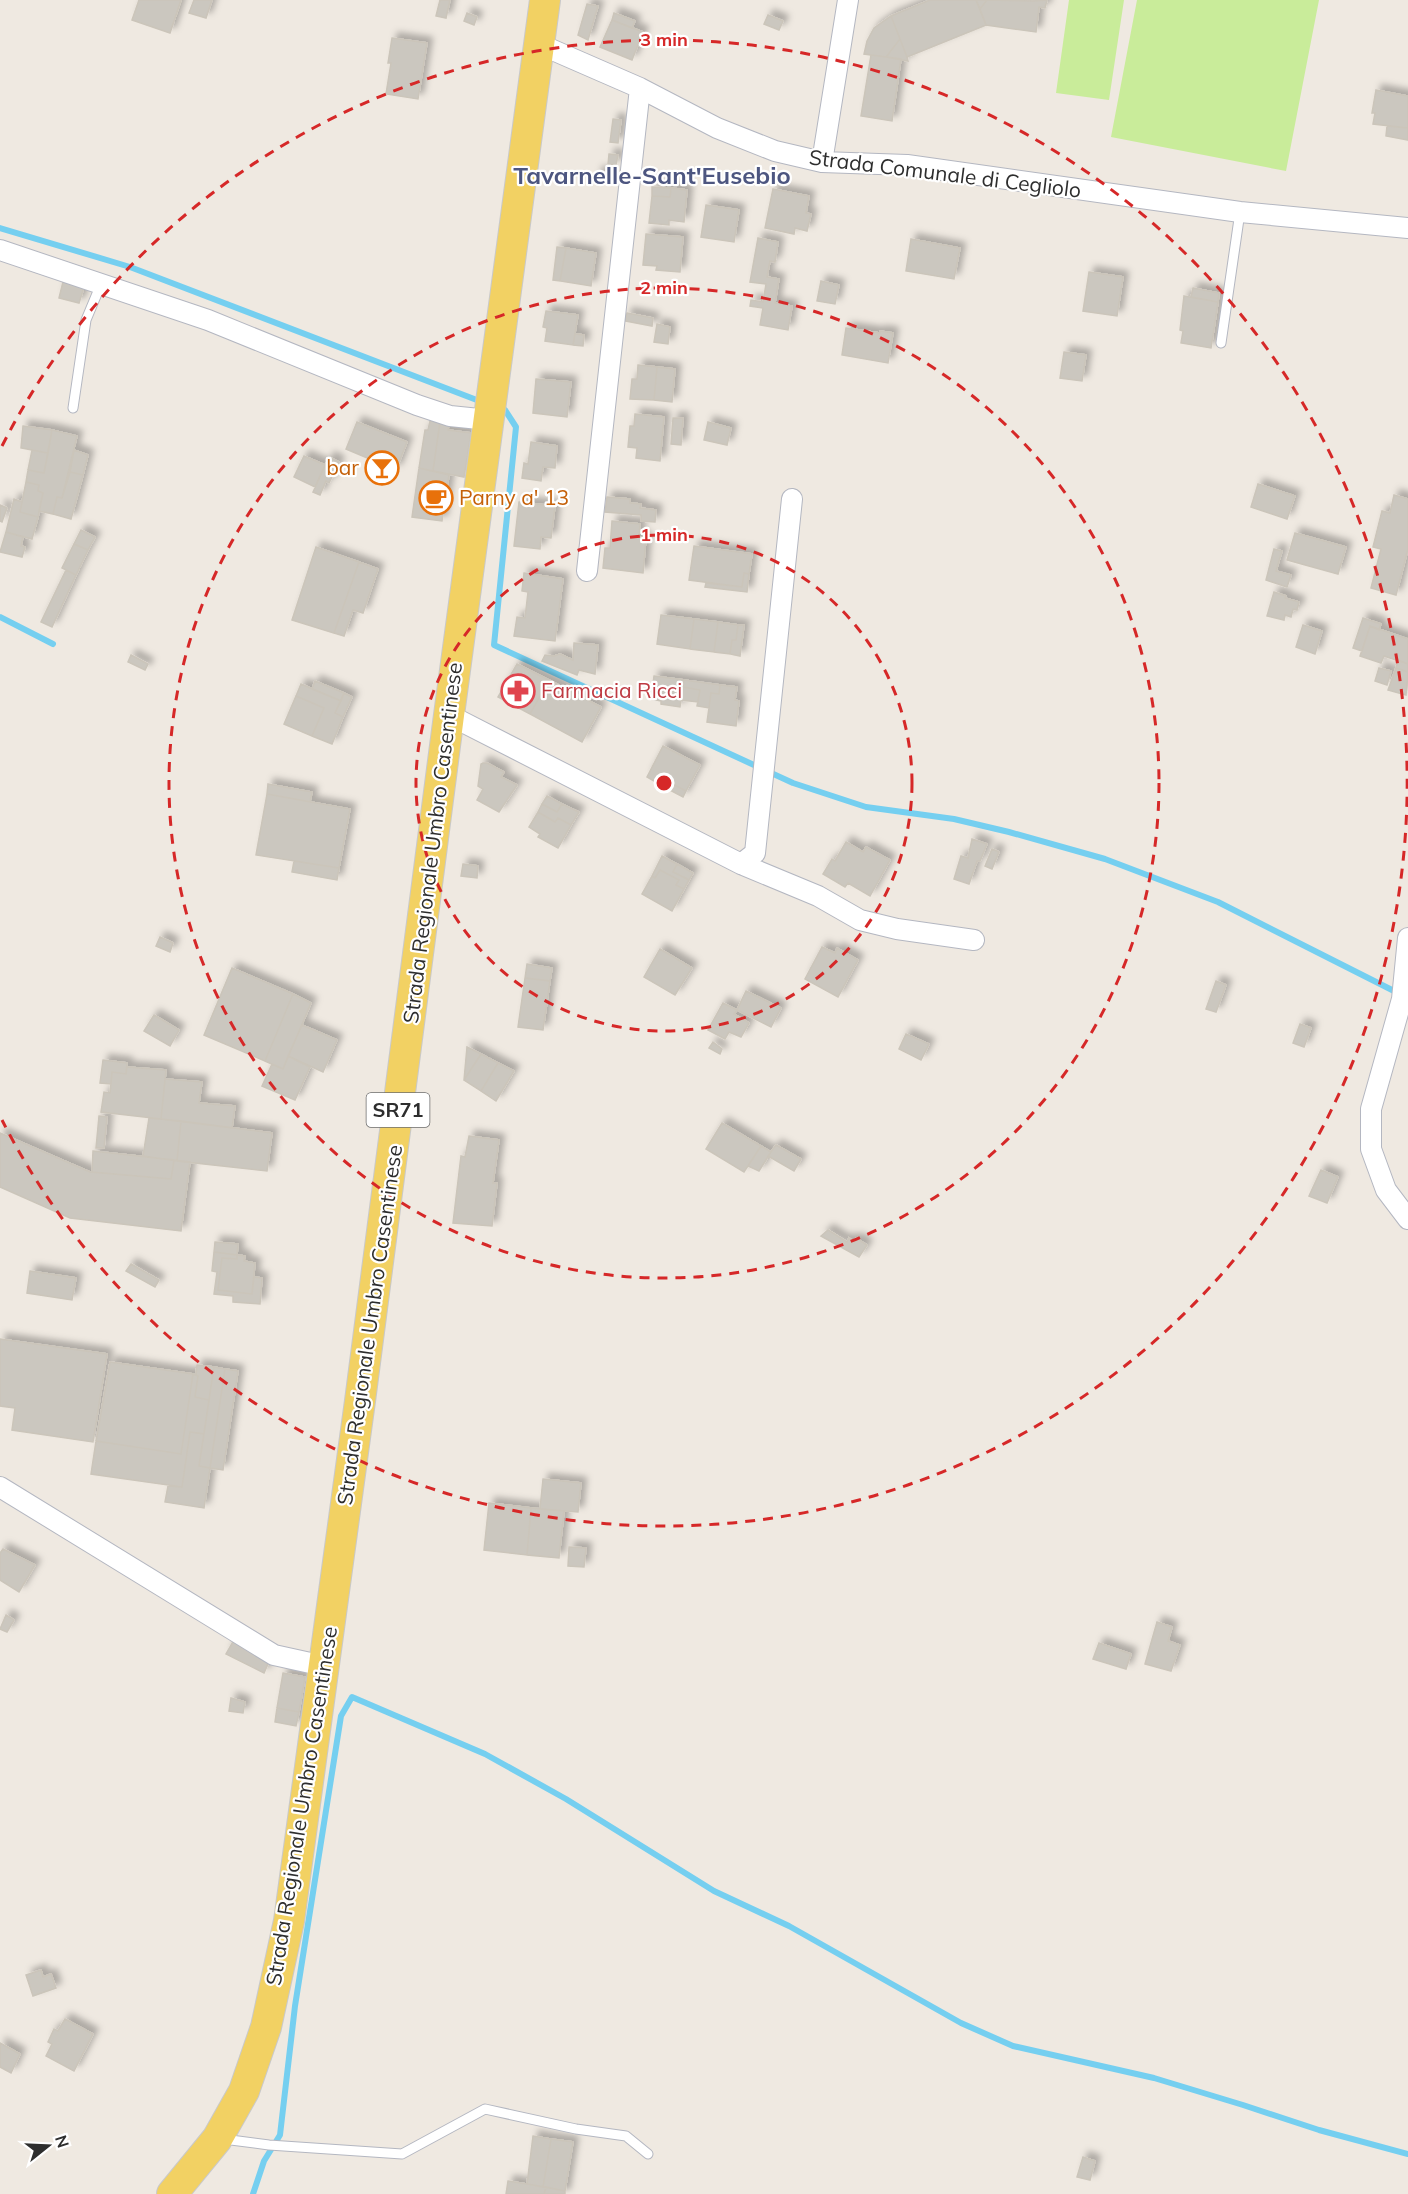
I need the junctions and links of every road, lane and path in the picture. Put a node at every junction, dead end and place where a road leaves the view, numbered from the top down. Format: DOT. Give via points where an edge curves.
graph roads {
  1 [pos="545,0"];
  2 [pos="848,0"];
  3 [pos="539,44"];
  4 [pos="640,88"];
  5 [pos="822,162"];
  6 [pos="1240,212"];
  7 [pos="1408,228"];
  8 [pos="0,250"];
  9 [pos="101,284"];
  10 [pos="1221,343"];
  11 [pos="73,408"];
  12 [pos="489,420"];
  13 [pos="792,499"];
  14 [pos="588,571"];
  15 [pos="449,715"];
  16 [pos="741,864"];
  17 [pos="1408,938"];
  18 [pos="974,940"];
  19 [pos="1408,1219"];
  20 [pos="0,1487"];
  21 [pos="324,1666"];
  22 [pos="218,2139"];
  23 [pos="648,2154"];
  24 [pos="172,2194"];
  1 -- 3 [label="main road, Strada Regionale Umbro Casentinese / SR71"];
  2 -- 5 [label="street"];
  3 -- 4 [label="street, Strada Comunale di Cegliolo"];
  3 -- 12 [label="main road, Strada Regionale Umbro Casentinese / SR71"];
  4 -- 5 [label="street, Strada Comunale di Cegliolo" via="726,132 775,151"];
  4 -- 14 [label="street"];
  5 -- 6 [label="street, Strada Comunale di Cegliolo" via="906,165"];
  6 -- 7 [label="street, Strada Comunale di Cegliolo"];
  6 -- 10 [label="lane"];
  8 -- 9 [label="street"];
  9 -- 11 [label="lane" via="86,320"];
  9 -- 12 [label="street" via="207,320 417,405 450,416"];
  12 -- 15 [label="main road, Strada Regionale Umbro Casentinese / SR71"];
  13 -- 16 [label="street" via="755,853"];
  15 -- 16 [label="street"];
  15 -- 21 [label="main road, Strada Regionale Umbro Casentinese / SR71"];
  16 -- 18 [label="street" via="818,896 860,920"];
  17 -- 19 [label="street" via="1402,999 1371,1109 1371,1149 1386,1190"];
  20 -- 21 [label="street" via="274,1655"];
  21 -- 22 [label="main road, Strada Regionale Umbro Casentinese / SR71" via="289,1921 266,2027 244,2091"];
  22 -- 23 [label="lane" via="402,2154 485,2109 627,2136"];
  22 -- 24 [label="main road, Strada Regionale Umbro Casentinese / SR71"];
}
